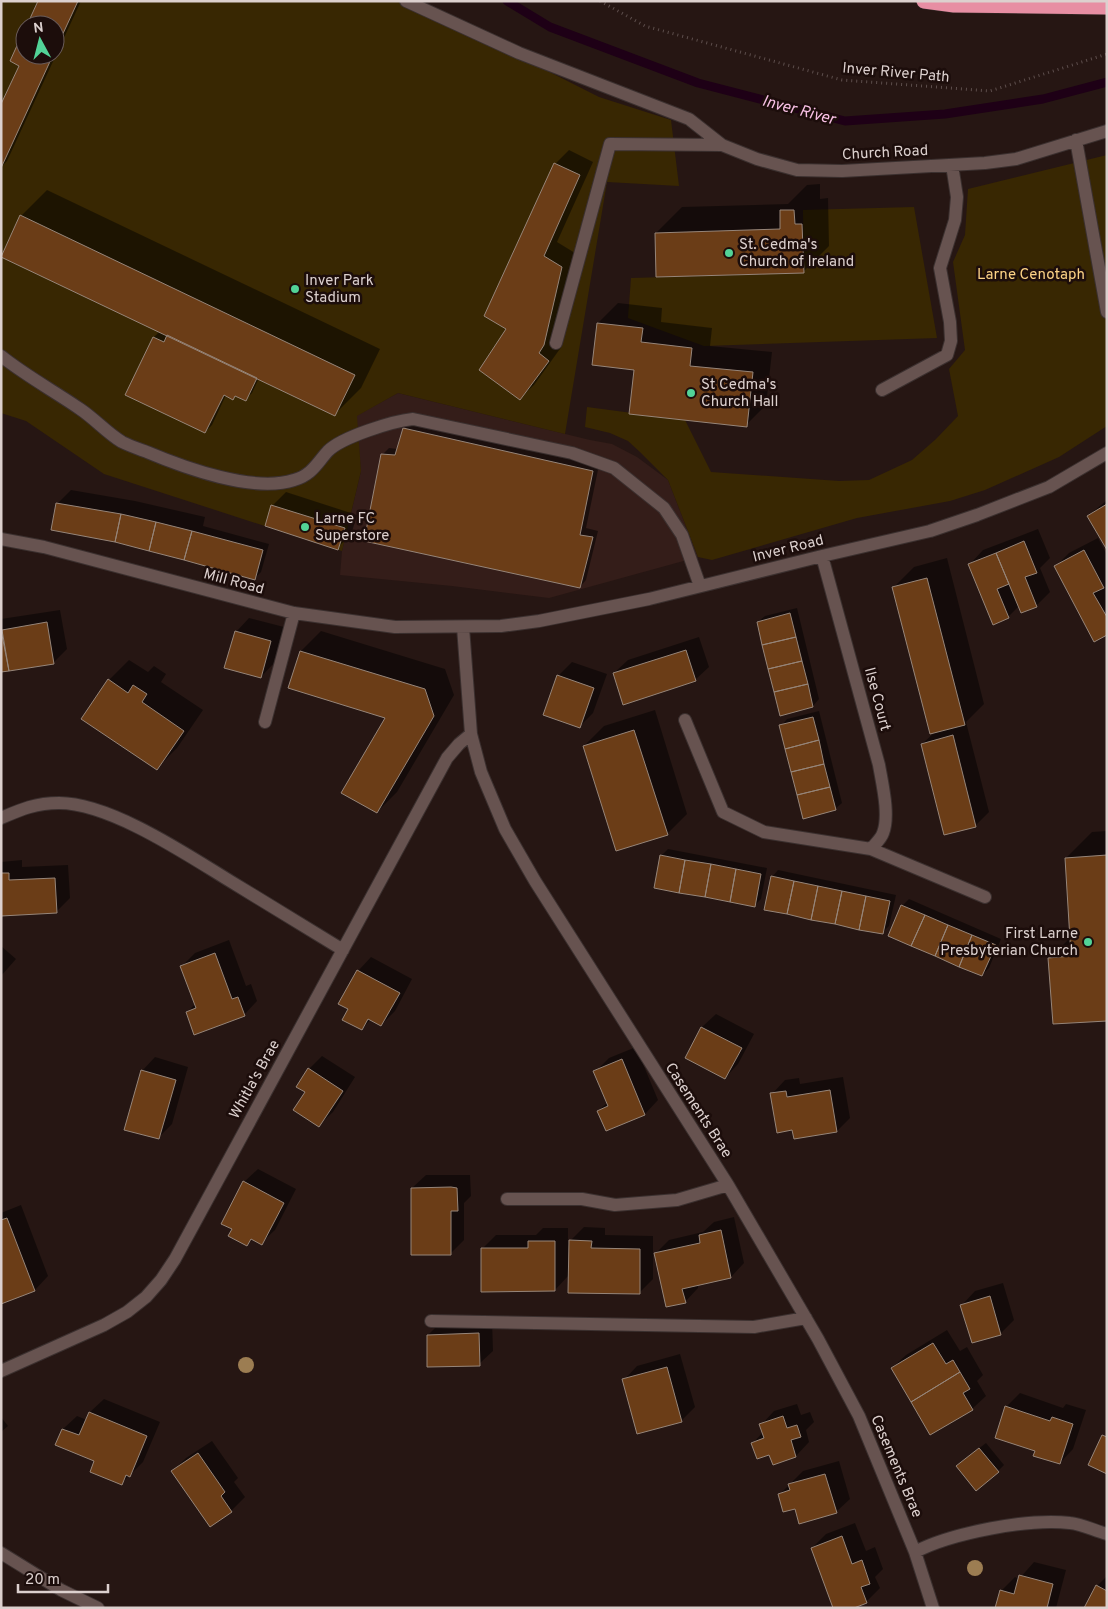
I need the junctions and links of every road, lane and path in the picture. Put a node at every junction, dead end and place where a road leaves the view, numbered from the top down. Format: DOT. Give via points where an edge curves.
graph roads {
  1 [pos="406,1"];
  2 [pos="600,1"];
  3 [pos="924,1"];
  4 [pos="1107,7"];
  5 [pos="1107,54"];
  6 [pos="1107,131"];
  7 [pos="1076,140"];
  8 [pos="722,145"];
  9 [pos="952,165"];
  10 [pos="1107,312"];
  11 [pos="556,343"];
  12 [pos="1,356"];
  13 [pos="882,390"];
  14 [pos="1107,453"];
  15 [pos="1,539"];
  16 [pos="822,556"];
  17 [pos="700,586"];
  18 [pos="294,613"];
  19 [pos="463,627"];
  20 [pos="685,720"];
  21 [pos="265,722"];
  22 [pos="471,734"];
  23 [pos="1,818"];
  24 [pos="871,849"];
  25 [pos="985,897"];
  26 [pos="343,950"];
  27 [pos="728,1185"];
  28 [pos="507,1199"];
  29 [pos="806,1318"];
  30 [pos="431,1322"];
  31 [pos="1,1371"];
  32 [pos="1107,1534"];
  33 [pos="916,1552"];
  34 [pos="1,1553"];
  35 [pos="98,1608"];
  36 [pos="933,1608"];
  1 -- 8 [label="street, Church Road" via="520,53 689,120"];
  2 -- 5 [label="path, Inver River Path" via="645,26 842,80 990,91"];
  3 -- 4 [label="highway" via="954,5"];
  6 -- 7 [label="street, Church Road"];
  7 -- 9 [label="street, Church Road" via="1016,159"];
  7 -- 10 [label="street"];
  8 -- 9 [label="street, Church Road" via="797,170"];
  8 -- 11 [label="street" via="610,144"];
  9 -- 13 [label="street" via="957,197 955,220 940,268 950,322 951,341 947,355"];
  12 -- 17 [label="street" via="82,410 123,442 170,462 232,480 266,484 295,480 314,470 329,450 342,443 378,427 413,419 572,453 614,468 664,508 682,535"];
  14 -- 16 [label="street, Inver Road" via="1049,487 977,515 930,531"];
  15 -- 18 [label="street, Mill Road" via="44,547"];
  16 -- 17 [label="street, Inver Road"];
  16 -- 24 [label="street, Ilse Court" via="882,782 883,834"];
  17 -- 19 [label="street, Inver Road" via="539,621"];
  18 -- 19 [label="street, Mill Road" via="395,627"];
  18 -- 21 [label="street"];
  19 -- 22 [label="street, Casements Brae"];
  20 -- 24 [label="street" via="723,812 764,832"];
  22 -- 26 [label="street, Whitla's Brae" via="447,758"];
  22 -- 27 [label="street, Casements Brae" via="481,772 505,829 535,882"];
  23 -- 26 [label="street" via="30,805 60,803 94,808 181,851"];
  24 -- 25 [label="street"];
  26 -- 31 [label="street, Whitla's Brae" via="161,1280 146,1297 104,1325"];
  27 -- 28 [label="street" via="677,1200 624,1205 582,1199"];
  27 -- 29 [label="street, Casements Brae"];
  29 -- 30 [label="street" via="754,1327"];
  29 -- 33 [label="street, Casements Brae" via="859,1416"];
  32 -- 33 [label="street" via="1071,1523 1038,1522 974,1532"];
  33 -- 36 [label="street, Casements Brae"];
  34 -- 35 [label="street" via="61,1590"];
}
